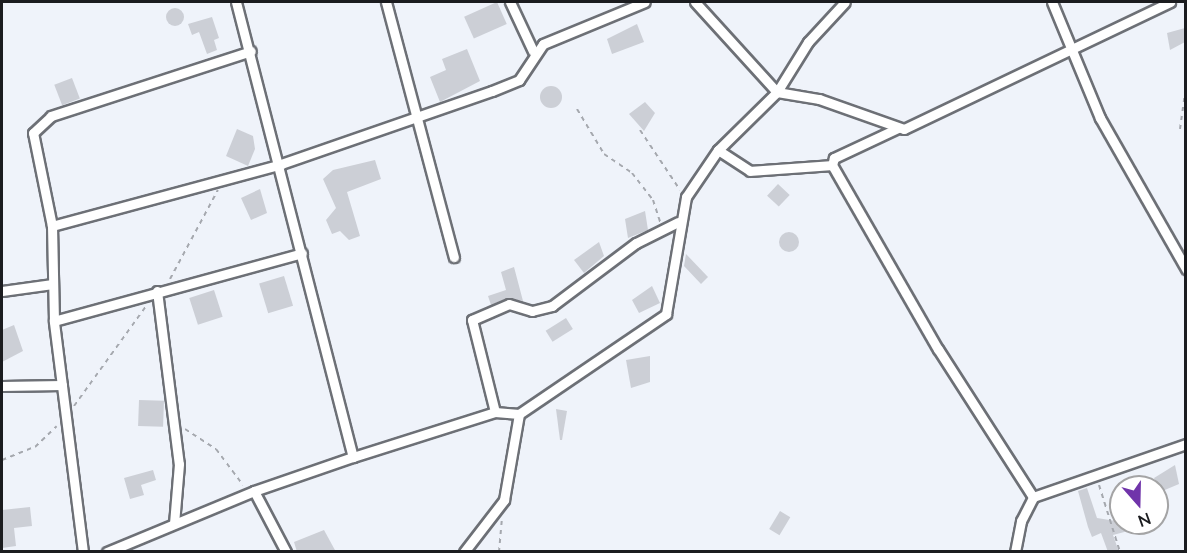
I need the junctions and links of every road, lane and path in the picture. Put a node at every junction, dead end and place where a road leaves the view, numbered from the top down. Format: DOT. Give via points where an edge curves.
graph roads {
  1 [pos="236,2"];
  2 [pos="386,2"];
  3 [pos="510,2"];
  4 [pos="645,2"];
  5 [pos="695,2"];
  6 [pos="845,2"];
  7 [pos="1052,2"];
  8 [pos="1170,2"];
  9 [pos="1074,50"];
  10 [pos="251,51"];
  11 [pos="533,51"];
  12 [pos="1185,86"];
  13 [pos="777,93"];
  14 [pos="577,109"];
  15 [pos="417,118"];
  16 [pos="898,128"];
  17 [pos="1180,129"];
  18 [pos="640,130"];
  19 [pos="718,150"];
  20 [pos="281,164"];
  21 [pos="831,165"];
  22 [pos="686,197"];
  23 [pos="678,222"];
  24 [pos="52,226"];
  25 [pos="662,228"];
  26 [pos="302,253"];
  27 [pos="454,257"];
  28 [pos="1185,269"];
  29 [pos="53,284"];
  30 [pos="2,291"];
  31 [pos="157,291"];
  32 [pos="54,321"];
  33 [pos="62,385"];
  34 [pos="2,386"];
  35 [pos="495,412"];
  36 [pos="519,414"];
  37 [pos="66,417"];
  38 [pos="175,423"];
  39 [pos="1185,444"];
  40 [pos="353,457"];
  41 [pos="2,460"];
  42 [pos="1099,470"];
  43 [pos="254,491"];
  44 [pos="1033,497"];
  45 [pos="504,500"];
  46 [pos="174,524"];
  47 [pos="83,552"];
  48 [pos="107,552"];
  49 [pos="286,552"];
  50 [pos="464,552"];
  51 [pos="499,552"];
  52 [pos="1015,552"];
  53 [pos="1120,552"];
  1 -- 10 [label="street"];
  2 -- 15 [label="street"];
  3 -- 11 [label="street"];
  4 -- 11 [label="street"];
  5 -- 13 [label="street"];
  6 -- 13 [label="street" via="808,42"];
  7 -- 9 [label="street"];
  8 -- 9 [label="street"];
  9 -- 16 [label="street" via="937,117"];
  9 -- 28 [label="street" via="1100,118"];
  10 -- 20 [label="street"];
  10 -- 24 [label="street" via="42,119 33,133"];
  11 -- 15 [label="street" via="519,80"];
  12 -- 17 [label="path"];
  13 -- 16 [label="street" via="819,99"];
  13 -- 19 [label="street"];
  14 -- 25 [label="path" via="604,154 632,173 653,200"];
  15 -- 20 [label="street"];
  15 -- 27 [label="street"];
  16 -- 21 [label="street" via="834,158"];
  18 -- 22 [label="path"];
  19 -- 21 [label="street" via="750,171"];
  19 -- 22 [label="street"];
  20 -- 24 [label="street"];
  20 -- 26 [label="street"];
  21 -- 44 [label="street" via="938,349"];
  22 -- 23 [label="street"];
  23 -- 25 [label="street"];
  23 -- 36 [label="street" via="666,314"];
  24 -- 29 [label="street"];
  25 -- 35 [label="street" via="552,306 532,311 509,304 472,320"];
  26 -- 31 [label="street"];
  26 -- 40 [label="street"];
  29 -- 30 [label="street"];
  29 -- 32 [label="street"];
  31 -- 32 [label="street"];
  31 -- 38 [label="street"];
  32 -- 33 [label="street"];
  33 -- 34 [label="street"];
  33 -- 37 [label="street"];
  35 -- 36 [label="street"];
  35 -- 40 [label="street"];
  36 -- 45 [label="street"];
  37 -- 41 [label="path" via="35,447"];
  37 -- 47 [label="street"];
  38 -- 43 [label="path" via="216,449"];
  38 -- 46 [label="street"];
  39 -- 42 [label="street"];
  40 -- 43 [label="street"];
  42 -- 44 [label="street"];
  42 -- 53 [label="path" via="1099,490"];
  43 -- 46 [label="street"];
  43 -- 49 [label="street"];
  44 -- 52 [label="street" via="1021,521"];
  45 -- 50 [label="street"];
  45 -- 51 [label="path"];
  46 -- 48 [label="street"];
}
